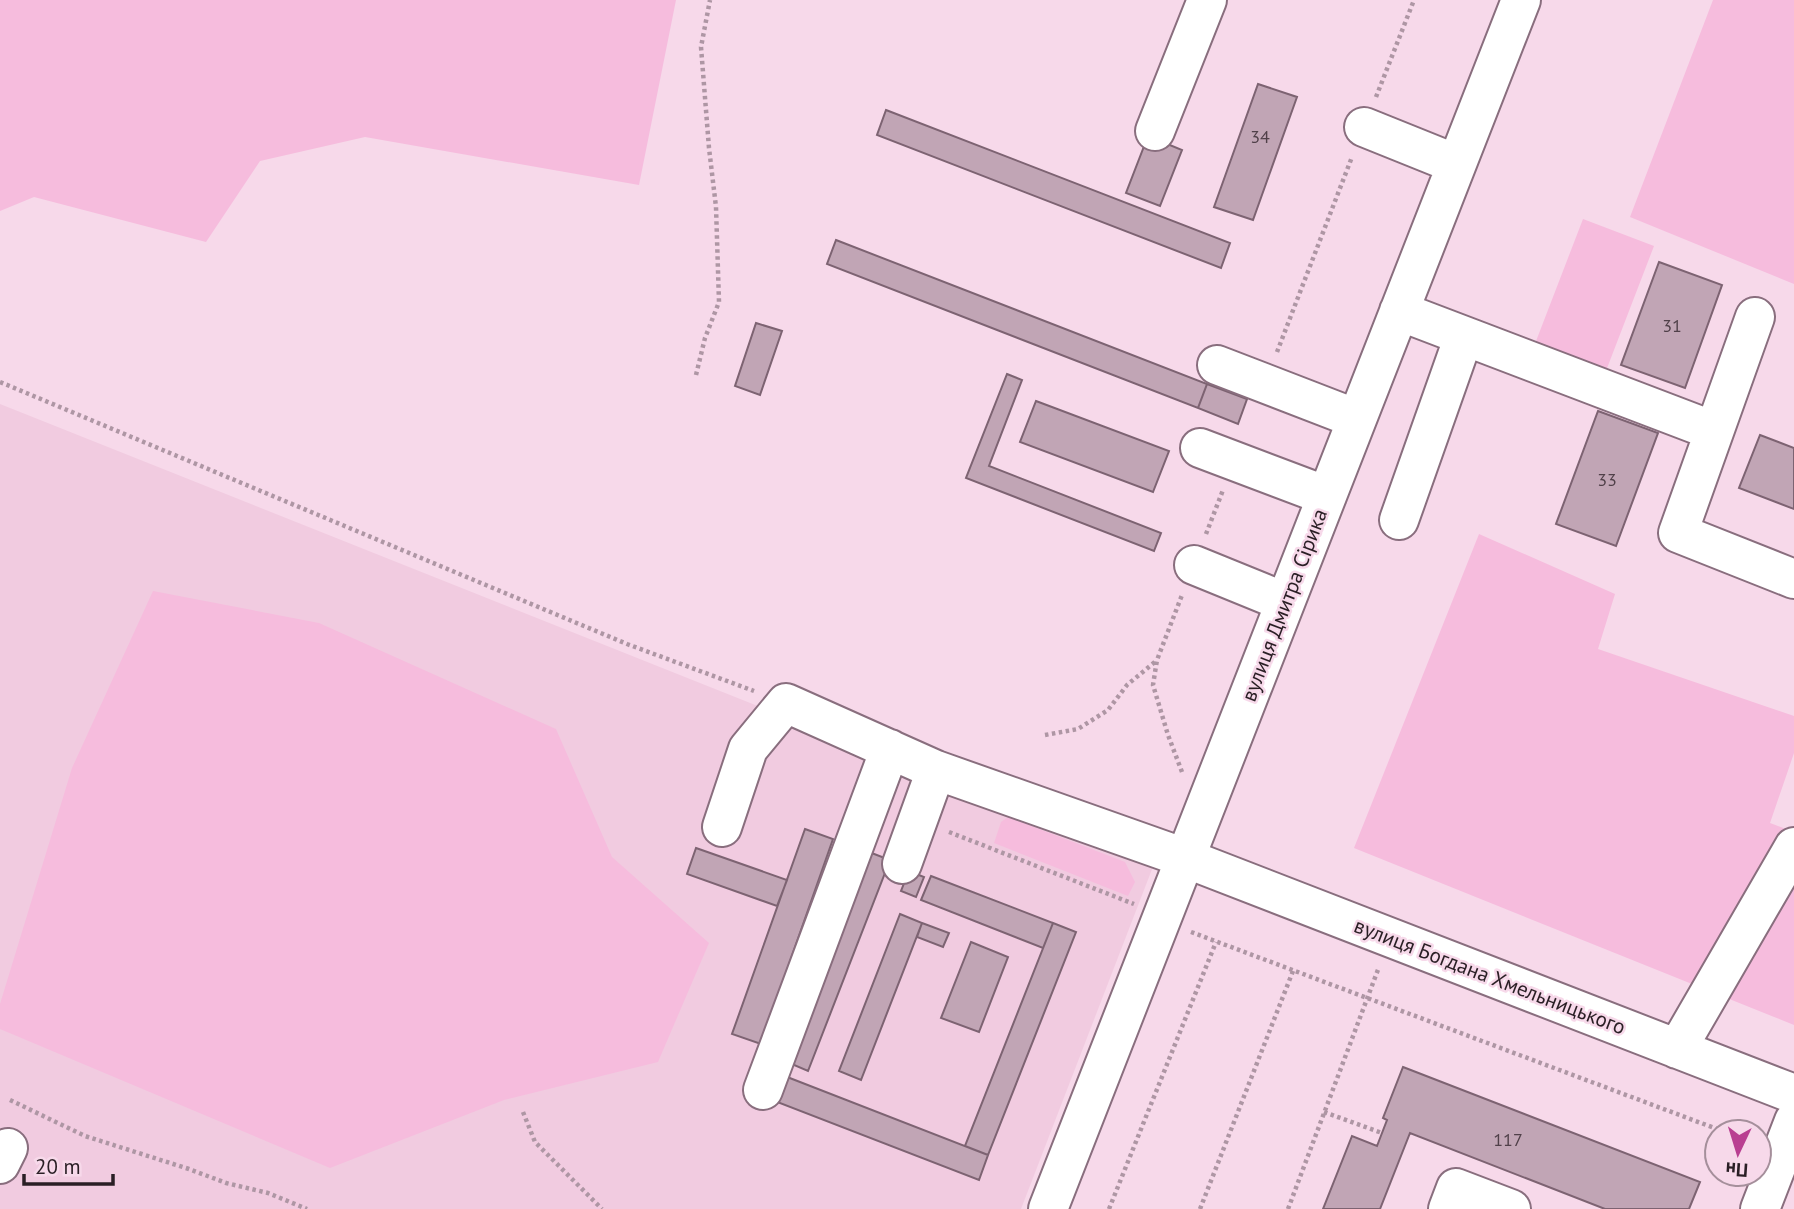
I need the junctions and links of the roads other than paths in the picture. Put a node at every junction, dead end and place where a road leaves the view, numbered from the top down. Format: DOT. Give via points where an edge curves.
graph roads {
  1 [pos="1207,0"];
  2 [pos="1521,0"];
  3 [pos="1364,127"];
  4 [pos="1155,131"];
  5 [pos="1457,164"];
  6 [pos="1399,311"];
  7 [pos="1755,317"];
  8 [pos="1464,336"];
  9 [pos="1217,365"];
  10 [pos="1357,419"];
  11 [pos="1714,431"];
  12 [pos="1217,454"];
  13 [pos="1327,496"];
  14 [pos="1399,520"];
  15 [pos="1194,565"];
  16 [pos="1794,579"];
  17 [pos="1285,602"];
  18 [pos="890,749"];
  19 [pos="936,770"];
  20 [pos="722,827"];
  21 [pos="1794,847"];
  22 [pos="1185,858"];
  23 [pos="902,864"];
  24 [pos="1677,1049"];
  25 [pos="763,1090"];
  26 [pos="1794,1094"];
  27 [pos="1794,1121"];
  28 [pos="1048,1209"];
  29 [pos="1448,1209"];
  30 [pos="1511,1209"];
  31 [pos="1760,1209"];
  1 -- 4 [label="street"];
  2 -- 5 [label="street, вулиця Дмитра Сірика"];
  3 -- 5 [label="street"];
  5 -- 6 [label="street, вулиця Дмитра Сірика"];
  6 -- 8 [label="street"];
  6 -- 10 [label="street, вулиця Дмитра Сірика"];
  7 -- 11 [label="street"];
  8 -- 11 [label="street"];
  8 -- 14 [label="street"];
  9 -- 10 [label="street"];
  10 -- 13 [label="street, вулиця Дмитра Сірика"];
  11 -- 16 [label="street" via="1678,533"];
  12 -- 13 [label="street"];
  13 -- 17 [label="street, вулиця Дмитра Сірика"];
  15 -- 17 [label="street"];
  17 -- 22 [label="street, вулиця Дмитра Сірика"];
  18 -- 19 [label="street, вулиця Богдана Хмельницького"];
  18 -- 20 [label="street, вулиця Богдана Хмельницького" via="786,704 748,749"];
  18 -- 25 [label="street"];
  19 -- 22 [label="street, вулиця Богдана Хмельницького"];
  19 -- 23 [label="street"];
  21 -- 24 [label="street"];
  22 -- 24 [label="street, вулиця Богдана Хмельницького"];
  22 -- 28 [label="street, вулиця Дмитра Сірика"];
  24 -- 26 [label="street, вулиця Богдана Хмельницького"];
  27 -- 31 [label="street"];
  29 -- 30 [label="street" via="1456,1188"];
}
